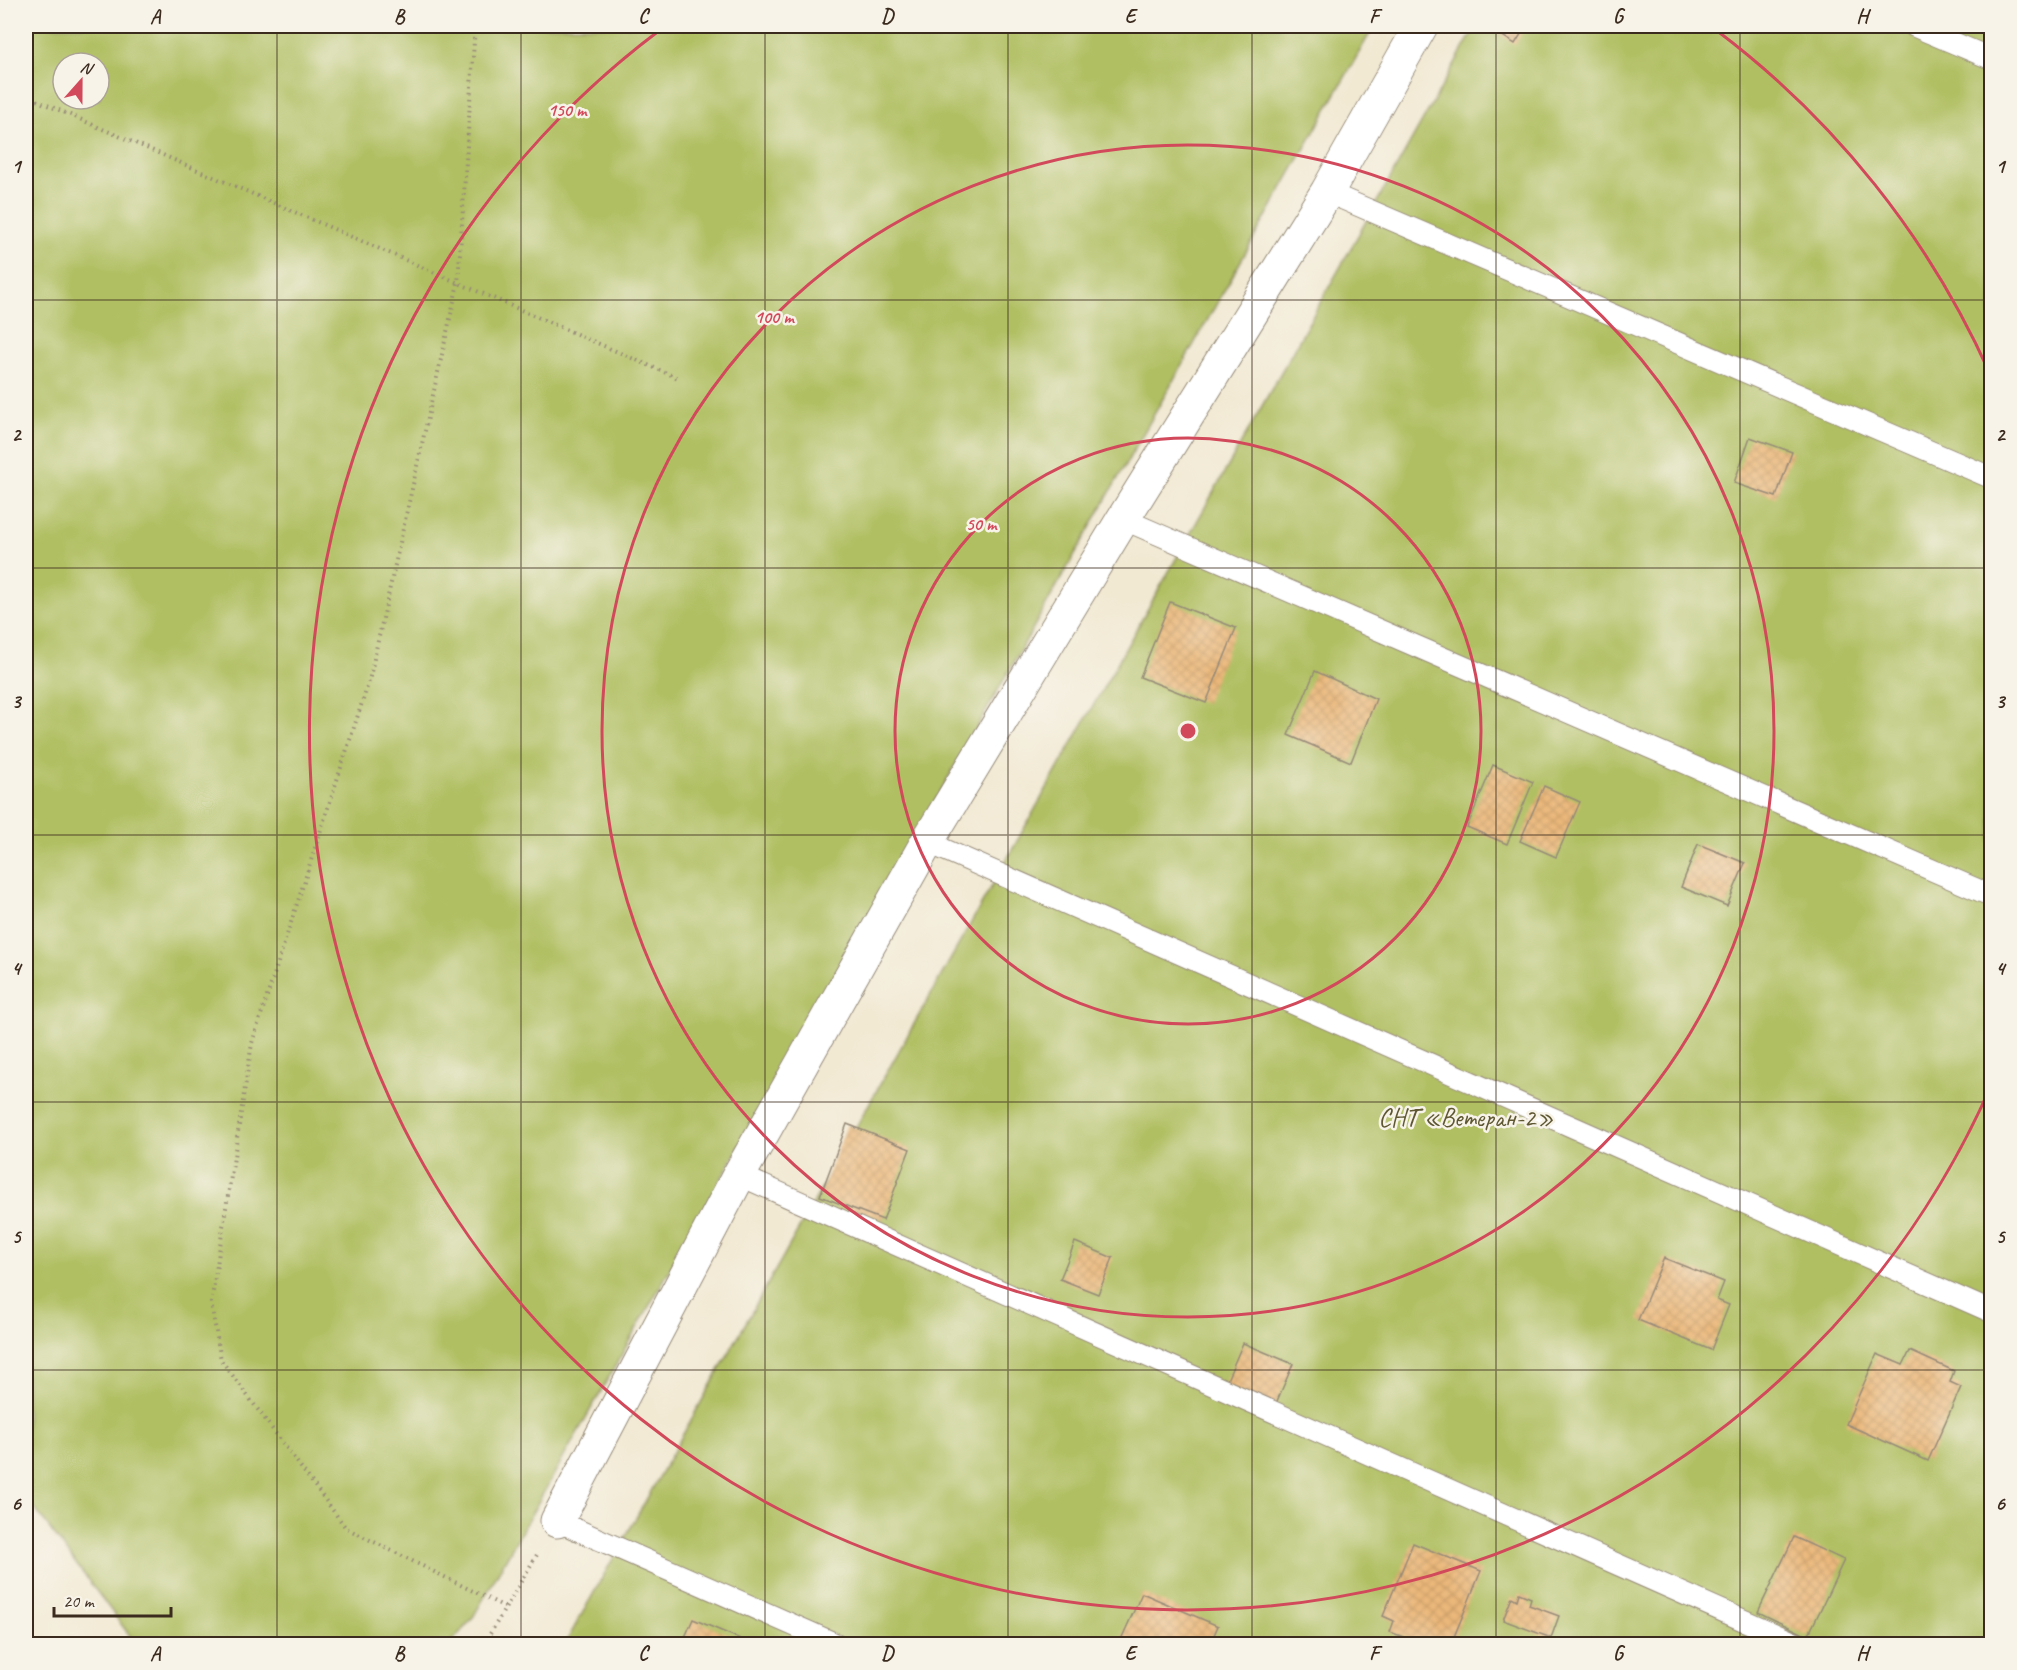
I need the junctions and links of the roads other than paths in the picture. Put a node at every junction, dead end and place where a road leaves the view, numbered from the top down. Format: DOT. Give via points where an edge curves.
graph roads {
  1 [pos="1421,26"];
  2 [pos="1914,26"];
  3 [pos="1992,59"];
  4 [pos="1327,192"];
  5 [pos="1992,478"];
  6 [pos="1123,519"];
  7 [pos="927,842"];
  8 [pos="1992,896"];
  9 [pos="739,1175"];
  10 [pos="1992,1312"];
  11 [pos="557,1521"];
  12 [pos="836,1644"];
  13 [pos="1797,1644"];
  1 -- 4 [label="street"];
  2 -- 3 [label="lane"];
  4 -- 5 [label="lane"];
  4 -- 6 [label="street"];
  6 -- 7 [label="street"];
  6 -- 8 [label="lane"];
  7 -- 9 [label="street"];
  7 -- 10 [label="lane"];
  9 -- 11 [label="street"];
  9 -- 13 [label="lane"];
  11 -- 12 [label="lane"];
}
